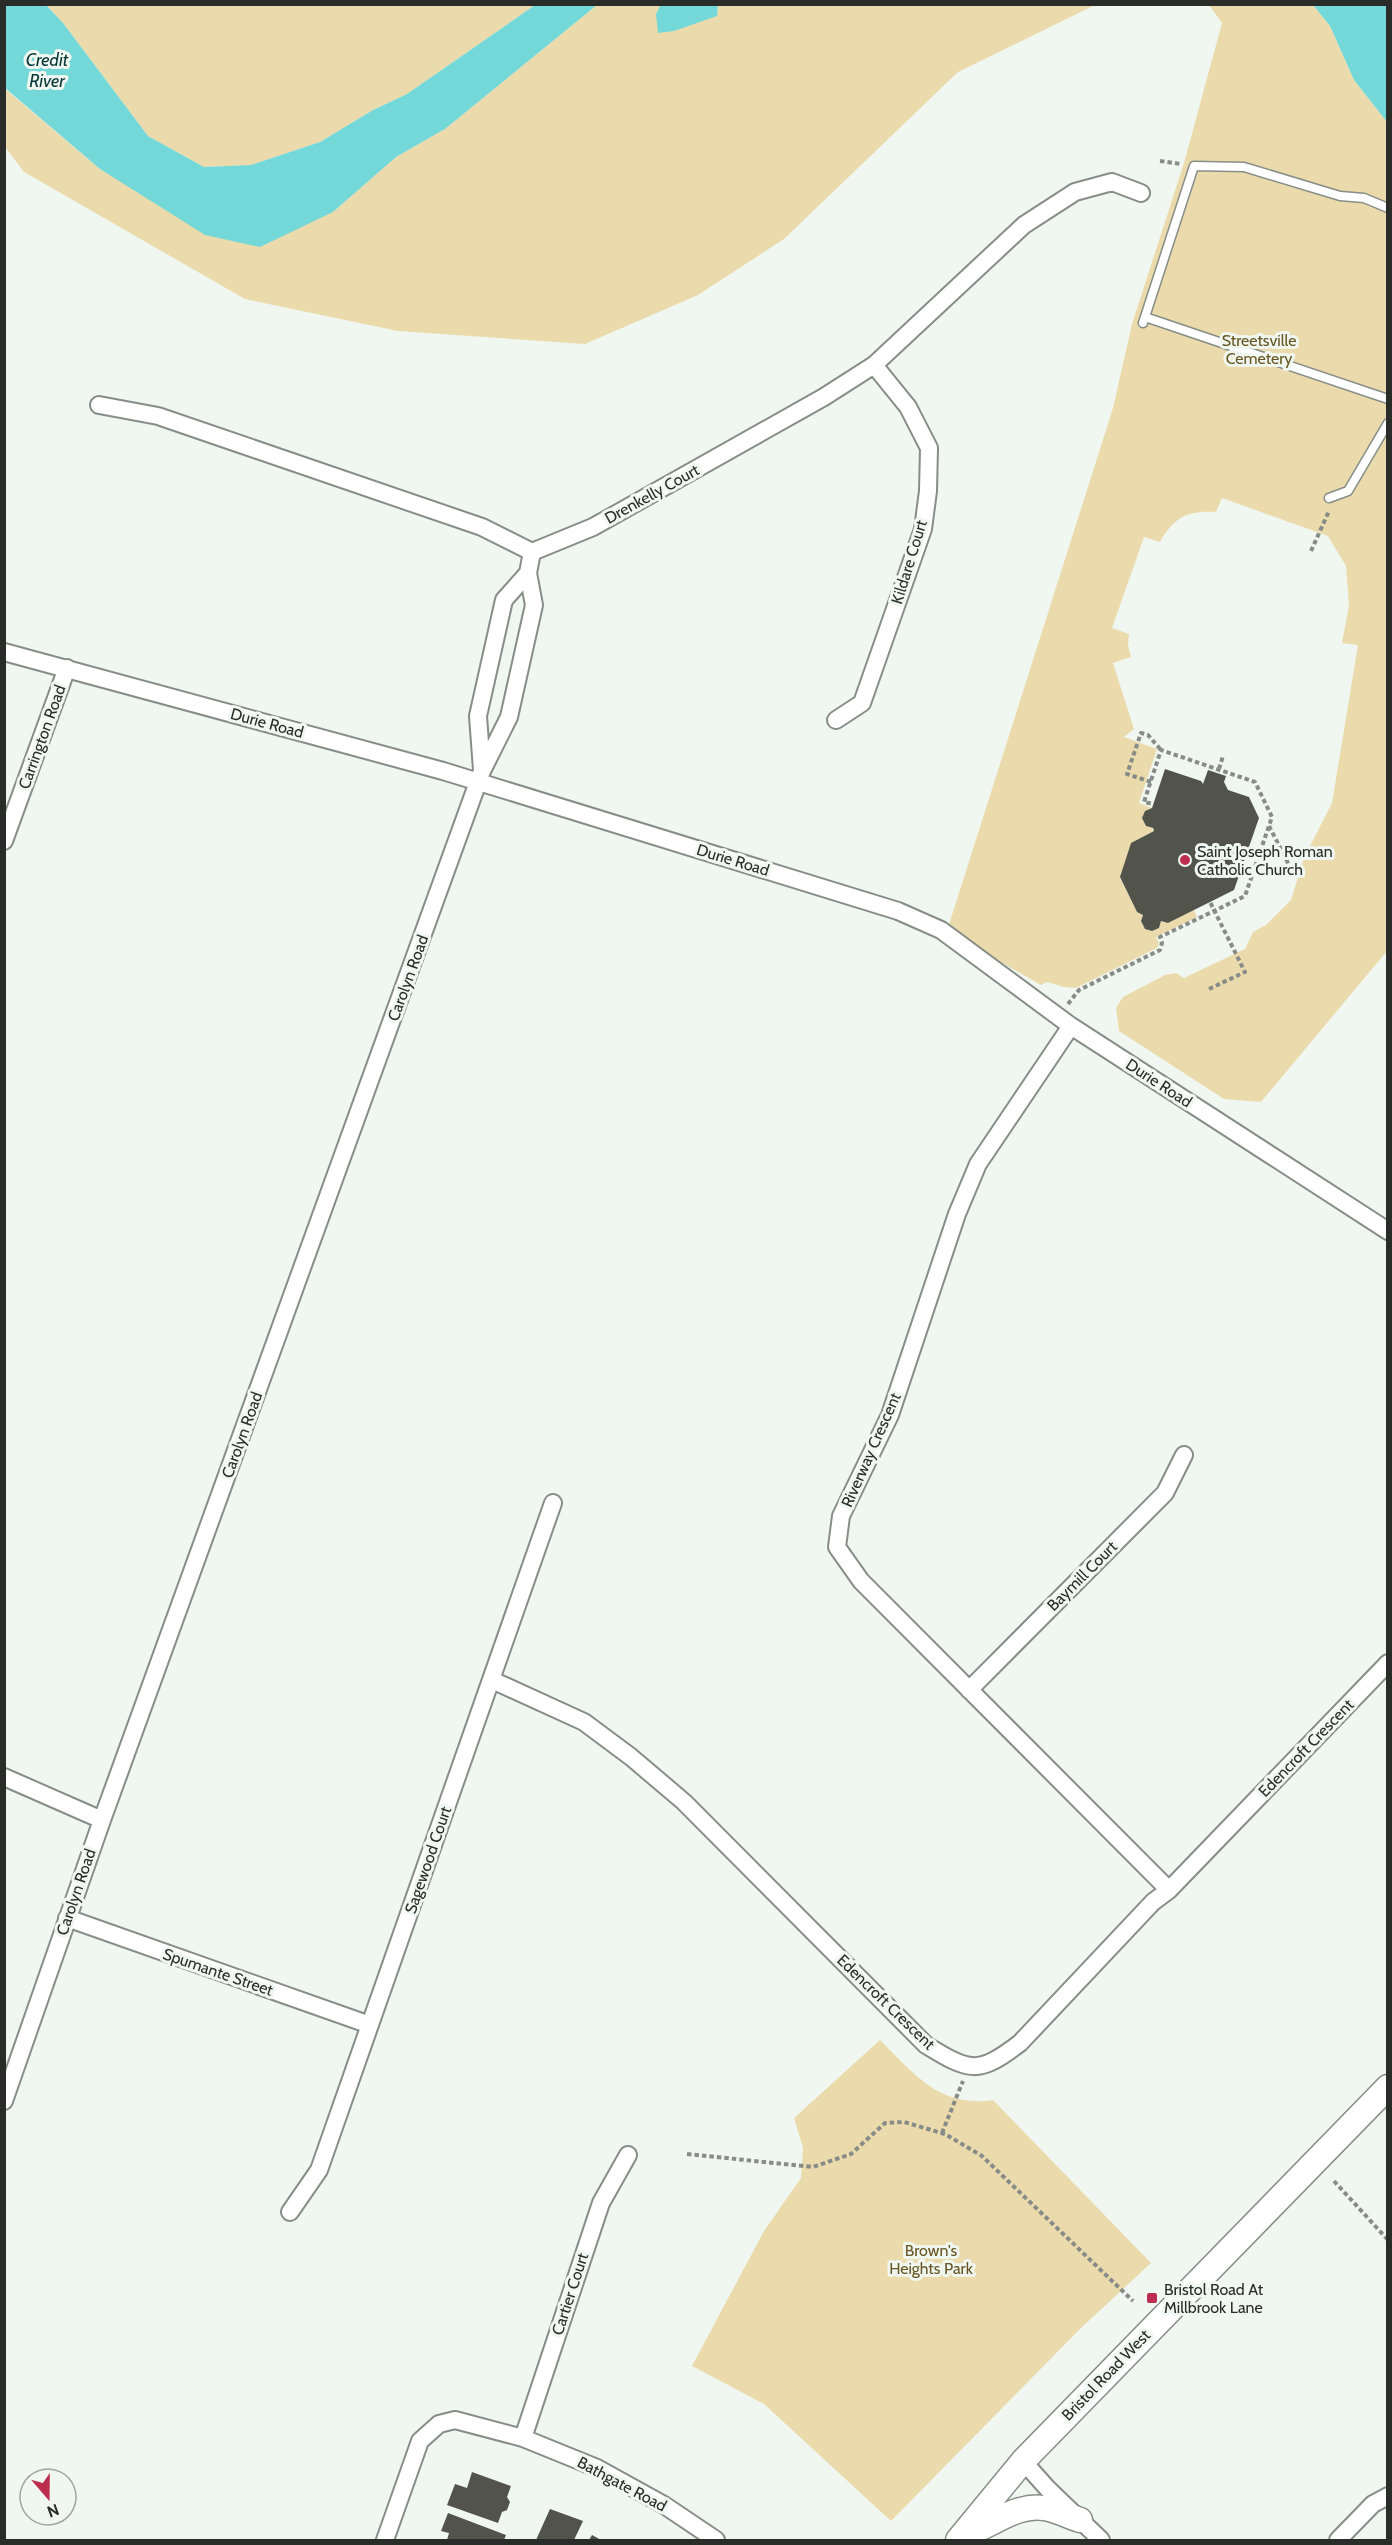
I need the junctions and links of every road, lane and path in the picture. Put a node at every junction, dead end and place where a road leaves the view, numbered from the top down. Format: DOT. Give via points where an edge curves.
graph roads {
  1 [pos="1160,161"];
  2 [pos="1194,166"];
  3 [pos="1141,193"];
  4 [pos="1388,208"];
  5 [pos="874,365"];
  6 [pos="1388,399"];
  7 [pos="99,405"];
  8 [pos="1388,423"];
  9 [pos="1329,498"];
  10 [pos="1329,510"];
  11 [pos="1311,551"];
  12 [pos="532,552"];
  13 [pos="528,573"];
  14 [pos="4,652"];
  15 [pos="67,668"];
  16 [pos="836,720"];
  17 [pos="1161,750"];
  18 [pos="1223,756"];
  19 [pos="1219,769"];
  20 [pos="481,777"];
  21 [pos="1151,782"];
  22 [pos="1153,804"];
  23 [pos="1269,826"];
  24 [pos="4,841"];
  25 [pos="1290,867"];
  26 [pos="1210,902"];
  27 [pos="1214,911"];
  28 [pos="1209,989"];
  29 [pos="1065,1022"];
  30 [pos="1388,1231"];
  31 [pos="1184,1455"];
  32 [pos="553,1503"];
  33 [pos="1388,1663"];
  34 [pos="492,1680"];
  35 [pos="969,1690"];
  36 [pos="4,1777"];
  37 [pos="102,1820"];
  38 [pos="1169,1890"];
  39 [pos="67,1918"];
  40 [pos="370,2025"];
  41 [pos="969,2067"];
  42 [pos="1388,2087"];
  43 [pos="4,2101"];
  44 [pos="942,2133"];
  45 [pos="687,2154"];
  46 [pos="627,2156"];
  47 [pos="1334,2181"];
  48 [pos="290,2212"];
  49 [pos="1388,2240"];
  50 [pos="1133,2301"];
  51 [pos="523,2438"];
  52 [pos="1023,2461"];
  53 [pos="1388,2496"];
  54 [pos="1080,2520"];
  55 [pos="961,2538"];
  56 [pos="385,2541"];
  57 [pos="716,2541"];
  58 [pos="1101,2541"];
  59 [pos="1338,2541"];
  1 -- 2 [label="path"];
  2 -- 4 [label="lane" via="1244,166"];
  2 -- 6 [label="lane" via="1144,320"];
  3 -- 5 [label="street, Drenkelly Court" via="1112,182 1075,192 1024,225"];
  5 -- 12 [label="street, Drenkelly Court" via="824,398 593,527"];
  5 -- 16 [label="street, Kildare Court" via="908,407 929,448 928,491 922,529 862,703"];
  7 -- 12 [label="street" via="158,416 482,527"];
  8 -- 9 [label="lane" via="1348,491"];
  10 -- 11 [label="path"];
  12 -- 13 [label="street, Carolyn Road"];
  13 -- 20 [label="street, Carolyn Road" via="534,605 509,717"];
  13 -- 20 [label="street, Carolyn Road" via="504,600 478,716"];
  14 -- 15 [label="street, Durie Road"];
  15 -- 20 [label="street, Durie Road"];
  15 -- 24 [label="street, Carrington Road"];
  17 -- 19 [label="path"];
  17 -- 21 [label="path"];
  17 -- 21 [label="path" via="1148,735 1141,733 1127,774"];
  18 -- 19 [label="path"];
  19 -- 23 [label="path" via="1255,782 1272,817"];
  20 -- 29 [label="street, Durie Road" via="898,911 941,930"];
  20 -- 37 [label="street, Carolyn Road"];
  21 -- 22 [label="path" via="1144,802"];
  23 -- 25 [label="path"];
  23 -- 27 [label="path" via="1245,896"];
  26 -- 27 [label="path"];
  27 -- 28 [label="path" via="1245,972"];
  27 -- 29 [label="path" via="1160,937 1160,950 1079,990"];
  29 -- 30 [label="street, Durie Road"];
  29 -- 35 [label="street, Riverway Crescent" via="978,1164 957,1214 890,1415 841,1516 837,1547 861,1581"];
  31 -- 35 [label="street, Baymill Court" via="1165,1493"];
  32 -- 34 [label="street, Sagewood Court"];
  33 -- 38 [label="street, Edencroft Crescent"];
  34 -- 40 [label="street, Sagewood Court"];
  34 -- 41 [label="street, Edencroft Crescent" via="584,1722 631,1757 684,1802 926,2045"];
  35 -- 38 [label="street, Riverway Crescent"];
  36 -- 37 [label="street"];
  37 -- 39 [label="street, Carolyn Road"];
  38 -- 41 [label="street, Edencroft Crescent" via="1153,1902 1020,2043 995,2062"];
  39 -- 40 [label="street, Spumante Street"];
  39 -- 43 [label="street, Carolyn Road"];
  40 -- 48 [label="street, Sagewood Court" via="319,2170"];
  41 -- 44 [label="path"];
  42 -- 52 [label="street, Bristol Road West"];
  44 -- 45 [label="path" via="904,2121 885,2123 851,2154 813,2167"];
  44 -- 50 [label="path" via="982,2156"];
  46 -- 51 [label="street, Cartier Court" via="601,2203"];
  47 -- 49 [label="path"];
  51 -- 56 [label="street, Bathgate Road" via="464,2421 447,2421 431,2429 417,2449"];
  51 -- 57 [label="street, Bathgate Road" via="632,2485"];
  52 -- 54 [label="street"];
  52 -- 55 [label="street, Bristol Road West"];
  53 -- 59 [label="street" via="1373,2504"];
  54 -- 55 [label="street" via="1030,2508 1009,2513"];
  54 -- 58 [label="street"];
}
